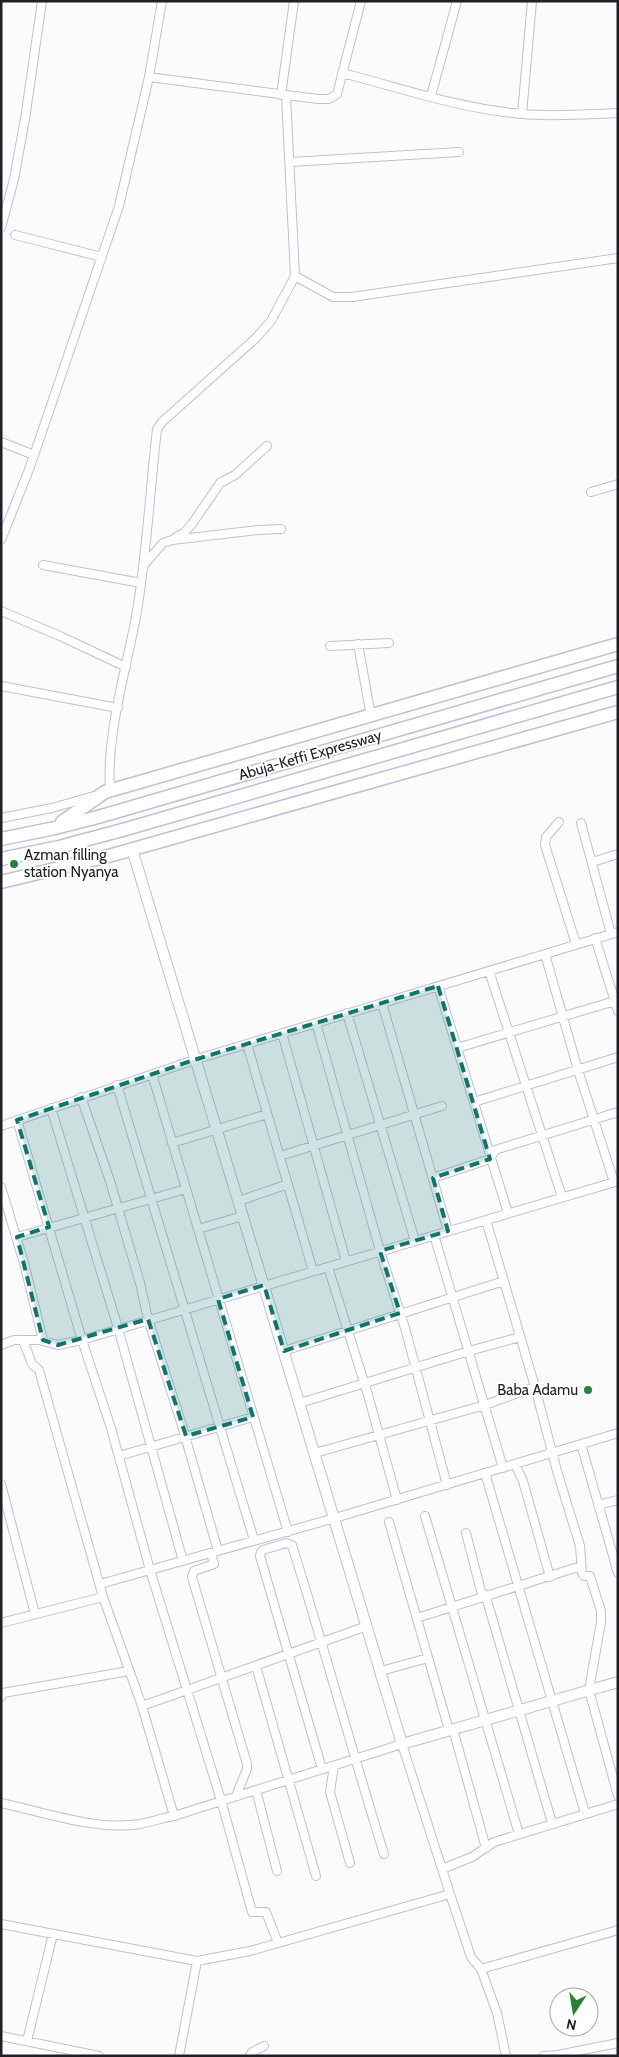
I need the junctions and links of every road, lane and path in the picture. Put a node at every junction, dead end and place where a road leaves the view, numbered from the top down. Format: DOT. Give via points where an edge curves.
graph roads {
  1 [pos="42,1"];
  2 [pos="162,1"];
  3 [pos="294,1"];
  4 [pos="362,1"];
  5 [pos="457,1"];
  6 [pos="532,1"];
  7 [pos="342,73"];
  8 [pos="149,77"];
  9 [pos="284,96"];
  10 [pos="431,96"];
  11 [pos="618,113"];
  12 [pos="522,114"];
  13 [pos="459,152"];
  14 [pos="290,162"];
  15 [pos="1,228"];
  16 [pos="15,235"];
  17 [pos="102,257"];
  18 [pos="617,261"];
  19 [pos="294,276"];
  20 [pos="1,442"];
  21 [pos="267,446"];
  22 [pos="34,455"];
  23 [pos="618,484"];
  24 [pos="591,492"];
  25 [pos="281,529"];
  26 [pos="1,540"];
  27 [pos="172,540"];
  28 [pos="43,565"];
  29 [pos="143,566"];
  30 [pos="141,583"];
  31 [pos="1,611"];
  32 [pos="389,643"];
  33 [pos="358,644"];
  34 [pos="618,644"];
  35 [pos="330,646"];
  36 [pos="618,666"];
  37 [pos="126,667"];
  38 [pos="1,686"];
  39 [pos="618,687"];
  40 [pos="118,708"];
  41 [pos="618,712"];
  42 [pos="371,716"];
  43 [pos="108,792"];
  44 [pos="1,818"];
  45 [pos="559,822"];
  46 [pos="581,823"];
  47 [pos="45,830"];
  48 [pos="1,839"];
  49 [pos="132,849"];
  50 [pos="618,854"];
  51 [pos="1,859"];
  52 [pos="592,862"];
  53 [pos="1,882"];
  54 [pos="615,933"];
  55 [pos="595,938"];
  56 [pos="576,944"];
  57 [pos="545,954"];
  58 [pos="488,971"];
  59 [pos="438,986"];
  60 [pos="616,1000"];
  61 [pos="382,1003"];
  62 [pos="618,1011"];
  63 [pos="347,1014"];
  64 [pos="563,1017"];
  65 [pos="316,1023"];
  66 [pos="282,1033"];
  67 [pos="509,1034"];
  68 [pos="247,1044"];
  69 [pos="457,1048"];
  70 [pos="618,1057"];
  71 [pos="197,1059"];
  72 [pos="578,1070"];
  73 [pos="152,1074"];
  74 [pos="117,1085"];
  75 [pos="527,1086"];
  76 [pos="81,1097"];
  77 [pos="474,1102"];
  78 [pos="442,1106"];
  79 [pos="51,1108"];
  80 [pos="618,1112"];
  81 [pos="267,1114"];
  82 [pos="414,1116"];
  83 [pos="17,1120"];
  84 [pos="594,1120"];
  85 [pos="1,1126"];
  86 [pos="381,1126"];
  87 [pos="218,1129"];
  88 [pos="348,1136"];
  89 [pos="542,1136"];
  90 [pos="172,1143"];
  91 [pos="313,1145"];
  92 [pos="280,1156"];
  93 [pos="490,1159"];
  94 [pos="433,1178"];
  95 [pos="616,1182"];
  96 [pos="288,1184"];
  97 [pos="1,1187"];
  98 [pos="186,1189"];
  99 [pos="562,1197"];
  100 [pos="153,1199"];
  101 [pos="239,1200"];
  102 [pos="118,1208"];
  103 [pos="508,1214"];
  104 [pos="243,1216"];
  105 [pos="84,1217"];
  106 [pos="486,1220"];
  107 [pos="49,1228"];
  108 [pos="198,1229"];
  109 [pos="448,1231"];
  110 [pos="434,1235"];
  111 [pos="16,1237"];
  112 [pos="415,1241"];
  113 [pos="380,1251"];
  114 [pos="346,1261"];
  115 [pos="328,1266"];
  116 [pos="314,1271"];
  117 [pos="504,1281"];
  118 [pos="264,1286"];
  119 [pos="453,1298"];
  120 [pos="218,1299"];
  121 [pos="185,1308"];
  122 [pos="400,1313"];
  123 [pos="148,1319"];
  124 [pos="118,1328"];
  125 [pos="348,1330"];
  126 [pos="520,1337"];
  127 [pos="23,1340"];
  128 [pos="43,1340"];
  129 [pos="82,1340"];
  130 [pos="1,1344"];
  131 [pos="284,1350"];
  132 [pos="468,1351"];
  133 [pos="416,1368"];
  134 [pos="364,1383"];
  135 [pos="535,1387"];
  136 [pos="300,1403"];
  137 [pos="485,1405"];
  138 [pos="252,1417"];
  139 [pos="430,1420"];
  140 [pos="219,1425"];
  141 [pos="618,1433"];
  142 [pos="379,1434"];
  143 [pos="186,1436"];
  144 [pos="581,1444"];
  145 [pos="151,1446"];
  146 [pos="553,1452"];
  147 [pos="315,1453"];
  148 [pos="119,1456"];
  149 [pos="515,1464"];
  150 [pos="504,1468"];
  151 [pos="485,1473"];
  152 [pos="1,1484"];
  153 [pos="448,1485"];
  154 [pos="397,1500"];
  155 [pos="618,1500"];
  156 [pos="598,1505"];
  157 [pos="425,1516"];
  158 [pos="335,1518"];
  159 [pos="389,1522"];
  160 [pos="288,1532"];
  161 [pos="466,1533"];
  162 [pos="254,1540"];
  163 [pos="215,1552"];
  164 [pos="616,1558"];
  165 [pos="183,1561"];
  166 [pos="581,1566"];
  167 [pos="150,1570"];
  168 [pos="618,1573"];
  169 [pos="550,1577"];
  170 [pos="100,1584"];
  171 [pos="519,1587"];
  172 [pos="103,1597"];
  173 [pos="486,1597"];
  174 [pos="451,1608"];
  175 [pos="35,1614"];
  176 [pos="417,1618"];
  177 [pos="1,1623"];
  178 [pos="367,1626"];
  179 [pos="323,1642"];
  180 [pos="289,1654"];
  181 [pos="428,1658"];
  182 [pos="256,1666"];
  183 [pos="130,1671"];
  184 [pos="380,1671"];
  185 [pos="221,1679"];
  186 [pos="618,1682"];
  187 [pos="590,1690"];
  188 [pos="187,1691"];
  189 [pos="1,1697"];
  190 [pos="553,1701"];
  191 [pos="142,1706"];
  192 [pos="518,1710"];
  193 [pos="486,1720"];
  194 [pos="451,1730"];
  195 [pos="402,1744"];
  196 [pos="354,1759"];
  197 [pos="334,1766"];
  198 [pos="322,1769"];
  199 [pos="288,1780"];
  200 [pos="256,1790"];
  201 [pos="236,1796"];
  202 [pos="618,1796"];
  203 [pos="221,1800"];
  204 [pos="1,1803"];
  205 [pos="618,1804"];
  206 [pos="585,1813"];
  207 [pos="174,1816"];
  208 [pos="552,1823"];
  209 [pos="519,1834"];
  210 [pos="486,1848"];
  211 [pos="384,1854"];
  212 [pos="350,1863"];
  213 [pos="442,1869"];
  214 [pos="277,1871"];
  215 [pos="316,1876"];
  216 [pos="450,1894"];
  217 [pos="1,1924"];
  218 [pos="618,1930"];
  219 [pos="53,1934"];
  220 [pos="278,1943"];
  221 [pos="197,1960"];
  222 [pos="481,1969"];
  223 [pos="1,2036"];
  224 [pos="27,2041"];
  225 [pos="618,2043"];
  226 [pos="264,2046"];
  227 [pos="62,2052"];
  228 [pos="99,2056"];
  229 [pos="179,2056"];
  230 [pos="250,2056"];
  231 [pos="506,2056"];
  232 [pos="544,2056"];
  233 [pos="558,2056"];
  1 -- 15 [label="street" via="25,119"];
  2 -- 8 [label="street"];
  3 -- 9 [label="street"];
  4 -- 7 [label="street"];
  5 -- 10 [label="street"];
  6 -- 12 [label="street"];
  7 -- 9 [label="street" via="337,94 329,99"];
  7 -- 10 [label="street"];
  8 -- 9 [label="street"];
  8 -- 17 [label="street" via="119,206"];
  9 -- 14 [label="street"];
  10 -- 12 [label="street"];
  11 -- 12 [label="street"];
  13 -- 14 [label="street"];
  14 -- 19 [label="street"];
  16 -- 17 [label="street"];
  17 -- 22 [label="street"];
  18 -- 19 [label="street" via="352,297 334,297"];
  19 -- 29 [label="street" via="271,321 256,338 157,429"];
  20 -- 22 [label="street"];
  21 -- 27 [label="street" via="235,476 220,483 188,529"];
  22 -- 26 [label="street"];
  23 -- 24 [label="street"];
  25 -- 27 [label="street"];
  27 -- 29 [label="street" via="163,543"];
  28 -- 30 [label="street"];
  29 -- 30 [label="street"];
  30 -- 37 [label="street"];
  31 -- 37 [label="street"];
  32 -- 33 [label="street"];
  33 -- 35 [label="street"];
  33 -- 42 [label="street"];
  34 -- 42 [label="main road, Abuja-Keffi Expressway"];
  36 -- 47 [label="main road, Abuja-Keffi Expressway"];
  37 -- 40 [label="street"];
  38 -- 40 [label="street"];
  39 -- 51 [label="main road, Abuja-Keffi Expressway" via="126,829"];
  40 -- 43 [label="street"];
  41 -- 49 [label="main road"];
  42 -- 43 [label="main road, Abuja-Keffi Expressway"];
  43 -- 44 [label="street"];
  43 -- 47 [label="main road, Abuja-Keffi Expressway"];
  45 -- 56 [label="street" via="546,837 545,845"];
  46 -- 52 [label="street"];
  47 -- 48 [label="main road, Abuja-Keffi Expressway"];
  49 -- 53 [label="main road"];
  49 -- 71 [label="street"];
  50 -- 52 [label="street"];
  52 -- 54 [label="street"];
  54 -- 55 [label="street"];
  55 -- 56 [label="street"];
  55 -- 60 [label="street"];
  56 -- 57 [label="street"];
  57 -- 58 [label="street"];
  57 -- 64 [label="street"];
  58 -- 59 [label="street"];
  58 -- 67 [label="street"];
  59 -- 61 [label="street"];
  59 -- 69 [label="street"];
  60 -- 62 [label="street"];
  60 -- 64 [label="street"];
  61 -- 63 [label="street"];
  61 -- 82 [label="street"];
  63 -- 65 [label="street"];
  63 -- 86 [label="street"];
  64 -- 67 [label="street"];
  64 -- 72 [label="street"];
  65 -- 66 [label="street"];
  65 -- 88 [label="street"];
  66 -- 68 [label="street"];
  66 -- 91 [label="street"];
  67 -- 69 [label="street"];
  67 -- 75 [label="street"];
  68 -- 71 [label="street"];
  68 -- 81 [label="street"];
  69 -- 77 [label="street"];
  70 -- 72 [label="street"];
  71 -- 73 [label="street"];
  71 -- 87 [label="street"];
  72 -- 75 [label="street"];
  72 -- 84 [label="street"];
  73 -- 74 [label="street"];
  73 -- 90 [label="street"];
  74 -- 76 [label="street"];
  74 -- 100 [label="street"];
  75 -- 77 [label="street"];
  75 -- 89 [label="street"];
  76 -- 79 [label="street"];
  76 -- 102 [label="street"];
  77 -- 93 [label="street"];
  78 -- 82 [label="street"];
  79 -- 83 [label="street"];
  79 -- 105 [label="street"];
  80 -- 84 [label="street"];
  81 -- 87 [label="street"];
  81 -- 92 [label="street"];
  82 -- 86 [label="street"];
  82 -- 94 [label="street"];
  83 -- 85 [label="street"];
  83 -- 107 [label="street"];
  84 -- 89 [label="street"];
  84 -- 95 [label="street"];
  86 -- 88 [label="street"];
  86 -- 112 [label="street"];
  87 -- 90 [label="street"];
  87 -- 101 [label="street"];
  88 -- 91 [label="street"];
  88 -- 113 [label="street"];
  89 -- 93 [label="street" via="495,1150"];
  89 -- 99 [label="street"];
  90 -- 98 [label="street"];
  91 -- 92 [label="street"];
  91 -- 114 [label="street"];
  92 -- 96 [label="street"];
  93 -- 94 [label="street"];
  93 -- 103 [label="street"];
  94 -- 109 [label="street"];
  95 -- 99 [label="street"];
  96 -- 101 [label="street"];
  96 -- 116 [label="street"];
  97 -- 111 [label="street"];
  98 -- 100 [label="street"];
  98 -- 108 [label="street"];
  99 -- 103 [label="street"];
  100 -- 102 [label="street"];
  100 -- 121 [label="street"];
  101 -- 104 [label="street"];
  102 -- 105 [label="street"];
  102 -- 123 [label="street"];
  103 -- 106 [label="street"];
  104 -- 108 [label="street"];
  104 -- 118 [label="street"];
  105 -- 107 [label="street"];
  105 -- 124 [label="street"];
  106 -- 109 [label="street"];
  106 -- 117 [label="street"];
  107 -- 111 [label="street"];
  107 -- 129 [label="street"];
  108 -- 120 [label="street"];
  109 -- 110 [label="street"];
  110 -- 112 [label="street"];
  110 -- 119 [label="street"];
  111 -- 128 [label="street"];
  112 -- 113 [label="street"];
  113 -- 114 [label="street"];
  113 -- 122 [label="street"];
  114 -- 115 [label="street"];
  115 -- 116 [label="street"];
  115 -- 125 [label="street"];
  116 -- 118 [label="street"];
  117 -- 119 [label="street"];
  117 -- 126 [label="street"];
  118 -- 120 [label="street"];
  118 -- 131 [label="street"];
  119 -- 122 [label="street"];
  119 -- 132 [label="street"];
  120 -- 121 [label="street"];
  120 -- 138 [label="street"];
  121 -- 123 [label="street"];
  121 -- 140 [label="street"];
  122 -- 125 [label="street"];
  122 -- 133 [label="street"];
  123 -- 124 [label="street"];
  123 -- 143 [label="street"];
  124 -- 129 [label="street"];
  124 -- 145 [label="street"];
  125 -- 131 [label="street"];
  125 -- 134 [label="street"];
  126 -- 132 [label="street"];
  126 -- 135 [label="street"];
  127 -- 128 [label="street"];
  127 -- 130 [label="street"];
  127 -- 170 [label="street" via="29,1359 39,1370"];
  128 -- 129 [label="street" via="58,1345"];
  129 -- 148 [label="street"];
  131 -- 136 [label="street"];
  132 -- 133 [label="street"];
  132 -- 137 [label="street"];
  133 -- 134 [label="street"];
  133 -- 139 [label="street"];
  134 -- 136 [label="street"];
  134 -- 142 [label="street"];
  135 -- 137 [label="street"];
  135 -- 146 [label="street"];
  136 -- 147 [label="street"];
  137 -- 139 [label="street"];
  137 -- 150 [label="street"];
  138 -- 140 [label="street"];
  138 -- 160 [label="street"];
  139 -- 142 [label="street"];
  139 -- 153 [label="street"];
  140 -- 143 [label="street"];
  140 -- 162 [label="street"];
  141 -- 144 [label="street"];
  142 -- 147 [label="street"];
  142 -- 154 [label="street"];
  143 -- 145 [label="street"];
  143 -- 163 [label="street"];
  144 -- 146 [label="street"];
  144 -- 156 [label="street"];
  145 -- 148 [label="street"];
  145 -- 165 [label="street"];
  146 -- 149 [label="street"];
  146 -- 166 [label="street" via="580,1546"];
  147 -- 158 [label="street"];
  148 -- 167 [label="street"];
  149 -- 150 [label="street"];
  149 -- 169 [label="street" via="523,1481"];
  150 -- 151 [label="street"];
  151 -- 153 [label="street"];
  151 -- 171 [label="street"];
  152 -- 175 [label="street"];
  153 -- 154 [label="street"];
  154 -- 158 [label="street"];
  155 -- 156 [label="street"];
  156 -- 164 [label="street"];
  157 -- 174 [label="street"];
  158 -- 160 [label="street"];
  158 -- 178 [label="street"];
  159 -- 176 [label="street"];
  160 -- 162 [label="street"];
  161 -- 173 [label="street" via="481,1591"];
  162 -- 163 [label="street"];
  163 -- 165 [label="street"];
  163 -- 185 [label="street" via="214,1564 192,1574"];
  164 -- 168 [label="street"];
  165 -- 167 [label="street"];
  166 -- 169 [label="street"];
  166 -- 187 [label="street" via="584,1576 590,1576 601,1622"];
  167 -- 170 [label="street"];
  167 -- 188 [label="street"];
  169 -- 171 [label="street"];
  170 -- 172 [label="street"];
  171 -- 173 [label="street"];
  171 -- 190 [label="street"];
  172 -- 175 [label="street"];
  172 -- 183 [label="street"];
  173 -- 174 [label="street"];
  173 -- 192 [label="street"];
  174 -- 176 [label="street"];
  174 -- 193 [label="street"];
  175 -- 177 [label="street"];
  176 -- 181 [label="street"];
  178 -- 179 [label="street"];
  178 -- 184 [label="street"];
  179 -- 180 [label="street"];
  179 -- 180 [label="street" via="292,1545 286,1543 263,1550 260,1556"];
  179 -- 196 [label="street"];
  180 -- 182 [label="street"];
  180 -- 198 [label="street"];
  181 -- 184 [label="street"];
  181 -- 194 [label="street"];
  182 -- 185 [label="street"];
  182 -- 199 [label="street"];
  183 -- 189 [label="street" via="3,1693"];
  183 -- 191 [label="street"];
  184 -- 195 [label="street"];
  185 -- 188 [label="street"];
  185 -- 201 [label="street" via="247,1764"];
  186 -- 187 [label="street"];
  187 -- 190 [label="street"];
  187 -- 202 [label="street"];
  188 -- 191 [label="street"];
  188 -- 203 [label="street"];
  190 -- 192 [label="street"];
  190 -- 206 [label="street"];
  191 -- 207 [label="street"];
  192 -- 193 [label="street"];
  192 -- 208 [label="street"];
  193 -- 194 [label="street"];
  193 -- 209 [label="street"];
  194 -- 195 [label="street"];
  194 -- 210 [label="street"];
  195 -- 196 [label="street"];
  195 -- 213 [label="street"];
  196 -- 197 [label="street"];
  196 -- 211 [label="street"];
  197 -- 198 [label="street"];
  197 -- 212 [label="street" via="330,1792"];
  198 -- 199 [label="street"];
  199 -- 200 [label="street"];
  199 -- 215 [label="street"];
  200 -- 201 [label="street"];
  200 -- 214 [label="street"];
  201 -- 203 [label="street"];
  203 -- 207 [label="street"];
  203 -- 220 [label="street" via="252,1912 268,1913"];
  204 -- 207 [label="street" via="114,1825 138,1824"];
  205 -- 206 [label="street"];
  206 -- 208 [label="street"];
  208 -- 209 [label="street"];
  209 -- 210 [label="street"];
  210 -- 213 [label="street"];
  213 -- 216 [label="street"];
  216 -- 220 [label="street"];
  216 -- 222 [label="street" via="471,1957"];
  217 -- 219 [label="street"];
  218 -- 222 [label="street"];
  219 -- 221 [label="street"];
  219 -- 224 [label="street"];
  220 -- 221 [label="street"];
  221 -- 229 [label="street"];
  222 -- 231 [label="street" via="497,2013"];
  223 -- 224 [label="street"];
  224 -- 227 [label="street"];
  225 -- 233 [label="street"];
  226 -- 230 [label="street"];
  227 -- 228 [label="street"];
  232 -- 233 [label="street"];
}
